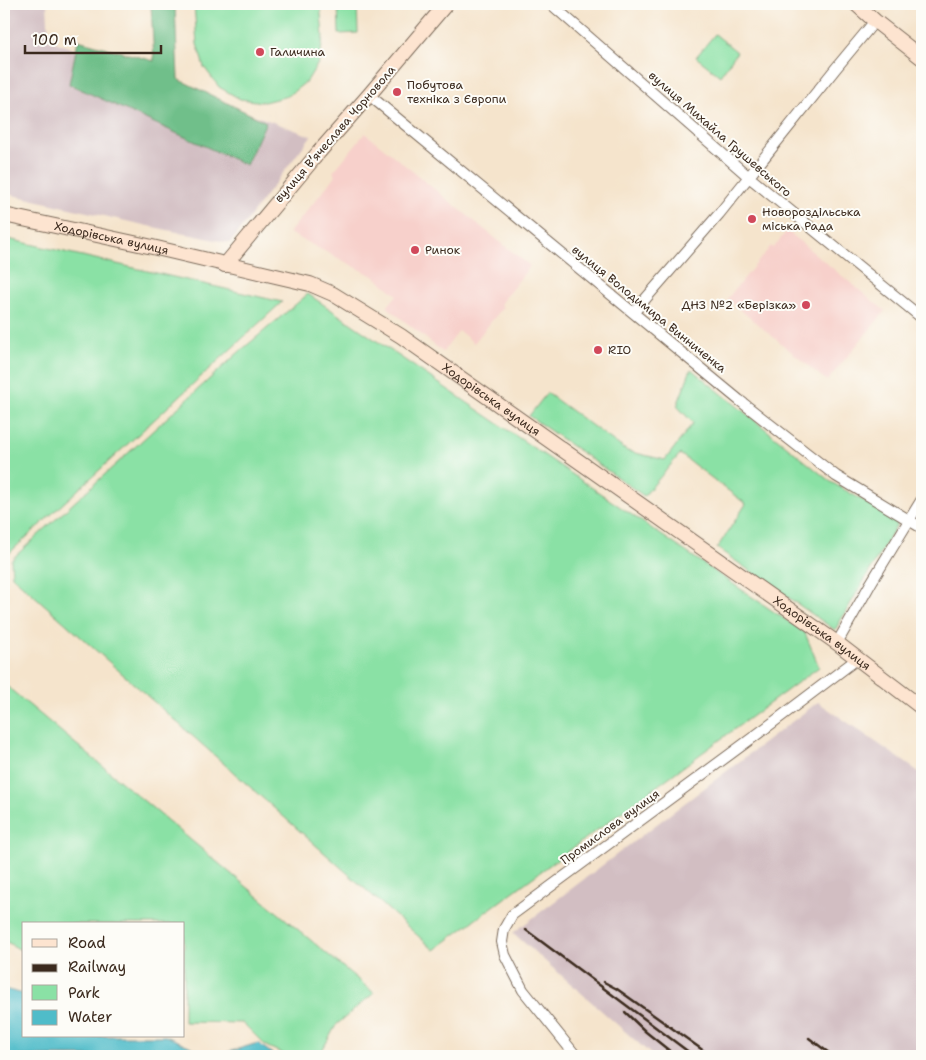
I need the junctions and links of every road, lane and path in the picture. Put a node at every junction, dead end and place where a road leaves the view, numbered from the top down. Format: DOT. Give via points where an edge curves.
graph roads {
  1 [pos="446,4"];
  2 [pos="551,4"];
  3 [pos="856,4"];
  4 [pos="875,21"];
  5 [pos="922,58"];
  6 [pos="369,95"];
  7 [pos="749,177"];
  8 [pos="4,215"];
  9 [pos="225,264"];
  10 [pos="634,312"];
  11 [pos="922,318"];
  12 [pos="922,499"];
  13 [pos="909,521"];
  14 [pos="922,528"];
  15 [pos="837,643"];
  16 [pos="857,658"];
  17 [pos="922,708"];
  18 [pos="576,1056"];
  1 -- 6 [label="main road, вулиця Вʼячеслава Чорновола"];
  2 -- 7 [label="street, вулиця Михайла Грушевського"];
  3 -- 4 [label="main road"];
  4 -- 5 [label="main road"];
  4 -- 7 [label="street"];
  6 -- 9 [label="main road, вулиця Вʼячеслава Чорновола"];
  6 -- 10 [label="street, вулиця Володимира Винниченка"];
  7 -- 10 [label="street"];
  7 -- 11 [label="street, вулиця Михайла Грушевського"];
  8 -- 9 [label="main road, Ходорівська вулиця"];
  9 -- 15 [label="main road, Ходорівська вулиця" via="310,284 333,294 401,336"];
  10 -- 13 [label="street, вулиця Володимира Винниченка" via="836,476"];
  12 -- 13 [label="street"];
  13 -- 14 [label="street, вулиця Володимира Винниченка"];
  13 -- 15 [label="street"];
  15 -- 16 [label="main road, Ходорівська вулиця"];
  16 -- 17 [label="main road, Ходорівська вулиця"];
  16 -- 18 [label="street, Промислова вулиця" via="512,915 504,928 502,942 506,955 523,990"];
}
